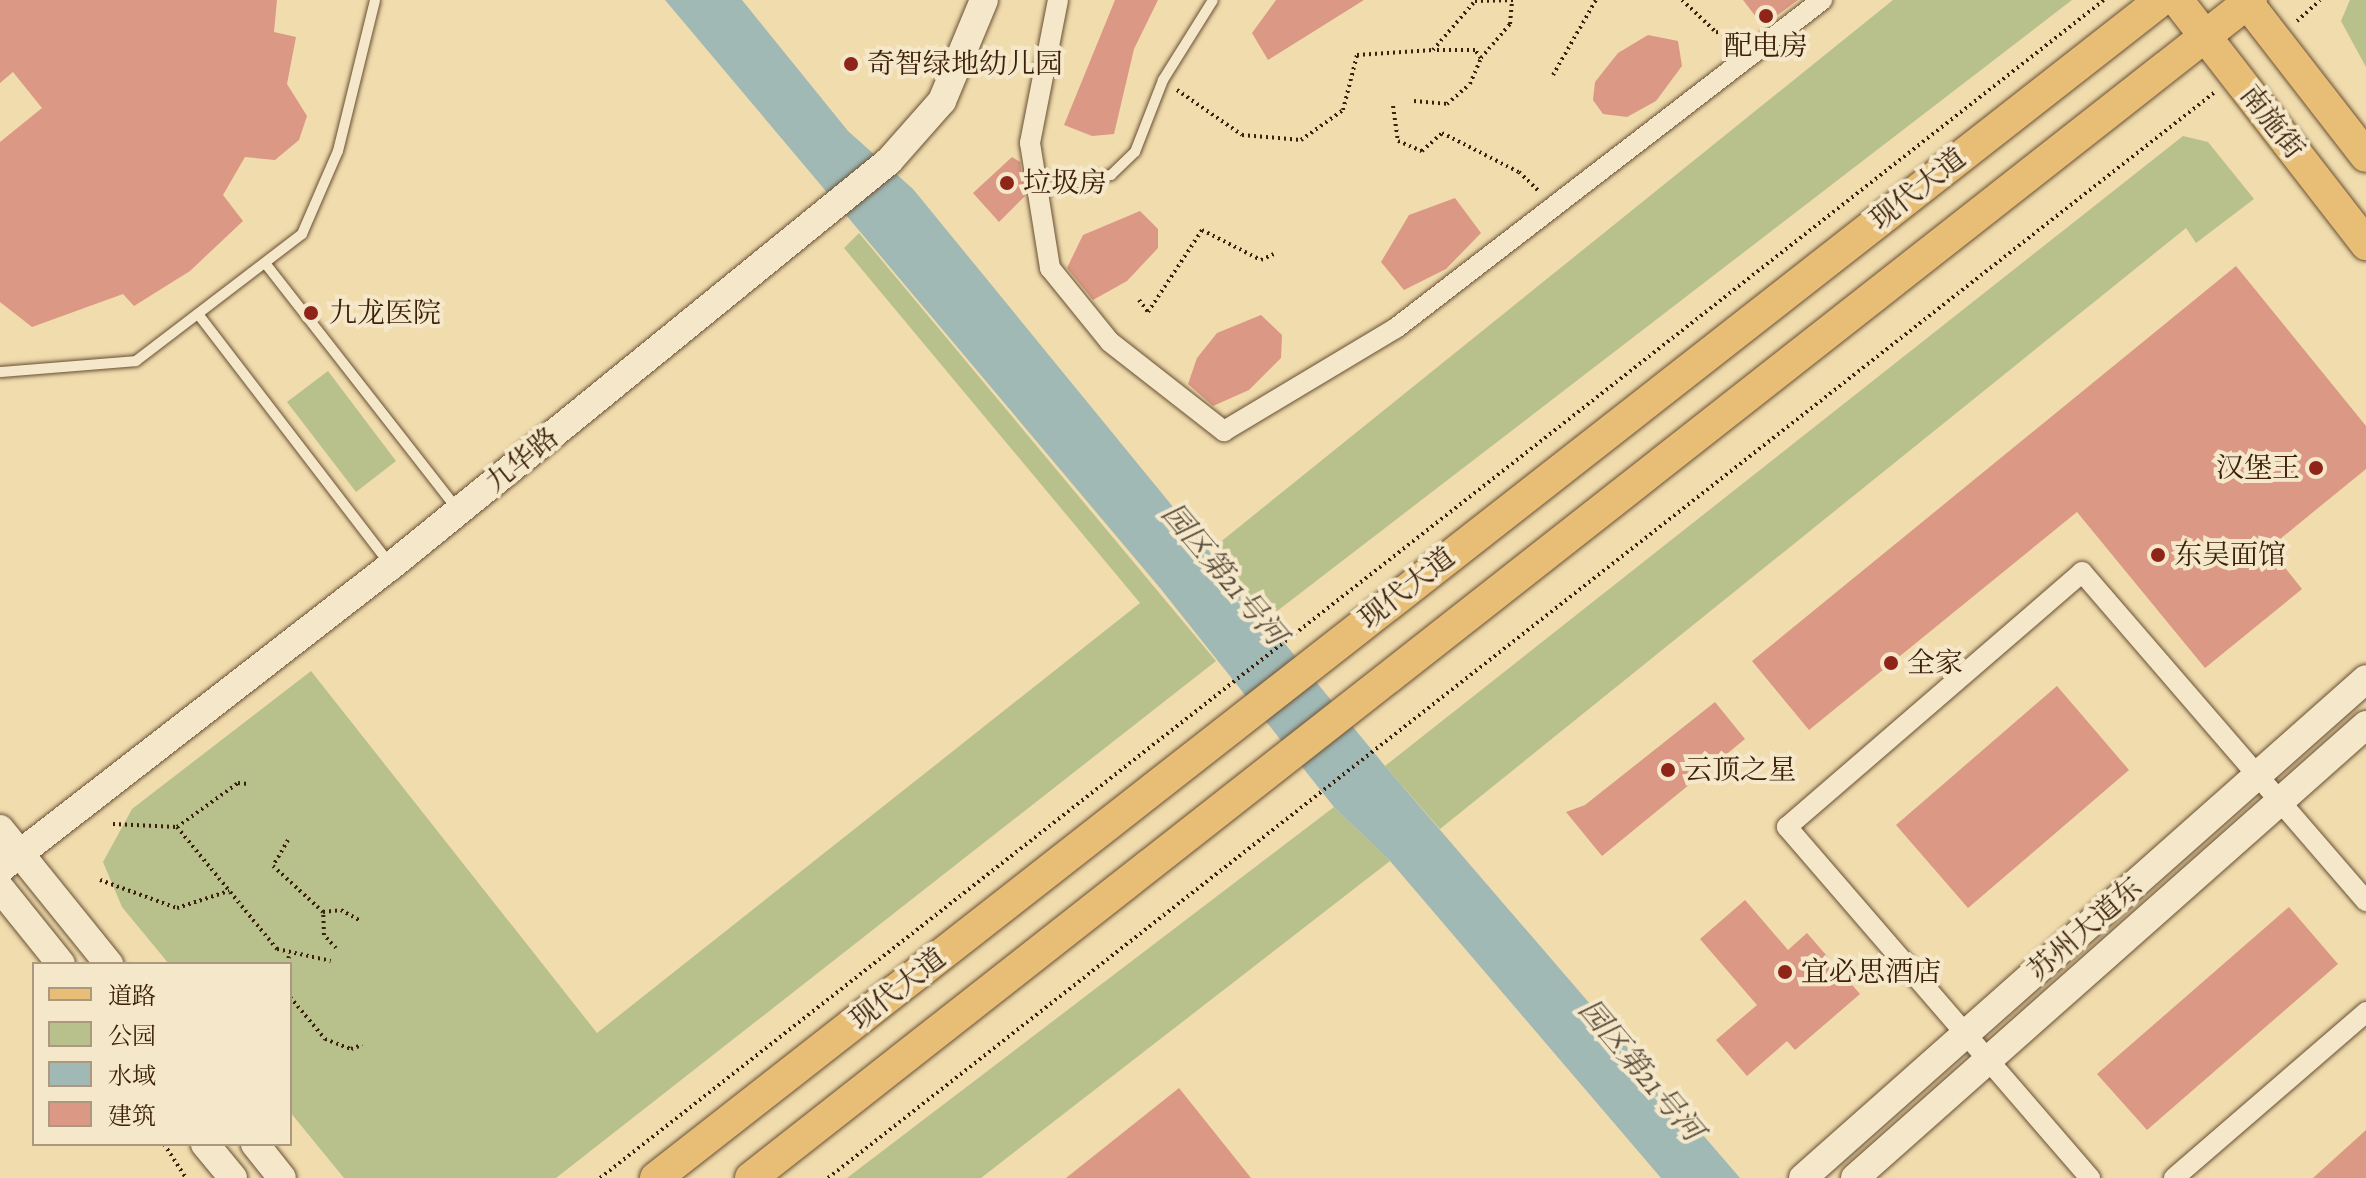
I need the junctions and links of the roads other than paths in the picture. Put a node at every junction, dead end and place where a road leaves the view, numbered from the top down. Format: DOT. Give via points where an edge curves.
graph roads {
  1 [pos="375,0"];
  2 [pos="984,0"];
  3 [pos="1058,0"];
  4 [pos="1213,0"];
  5 [pos="1822,0"];
  6 [pos="2161,0"];
  7 [pos="2177,0"];
  8 [pos="2248,1"];
  9 [pos="2204,37"];
  10 [pos="2366,156"];
  11 [pos="1039,190"];
  12 [pos="2366,244"];
  13 [pos="265,263"];
  14 [pos="198,314"];
  15 [pos="0,372"];
  16 [pos="460,511"];
  17 [pos="391,566"];
  18 [pos="2366,679"];
  19 [pos="2366,725"];
  20 [pos="2257,776"];
  21 [pos="2279,801"];
  22 [pos="0,829"];
  23 [pos="9,862"];
  24 [pos="0,888"];
  25 [pos="2366,901"];
  26 [pos="59,962"];
  27 [pos="107,962"];
  28 [pos="2366,1012"];
  29 [pos="1964,1035"];
  30 [pos="1986,1060"];
  31 [pos="207,1146"];
  32 [pos="257,1146"];
  33 [pos="233,1178"];
  34 [pos="282,1178"];
  35 [pos="656,1178"];
  36 [pos="751,1178"];
  37 [pos="1803,1178"];
  38 [pos="1855,1178"];
  39 [pos="2090,1178"];
  40 [pos="2174,1178"];
  1 -- 13 [label="lane" via="338,151 302,234"];
  2 -- 16 [label="main road, 九华路" via="942,101 889,161"];
  3 -- 11 [label="street" via="1030,143"];
  4 -- 11 [label="lane" via="1163,80 1135,152 1111,175"];
  5 -- 11 [label="street" via="1396,328 1224,431 1110,342 1050,268"];
  6 -- 35 [label="main road, 现代大道" via="1302,652 1252,711"];
  7 -- 9 [label="main road, 南施街"];
  8 -- 9 [label="main road, 现代大道"];
  8 -- 10 [label="main road, 南施街"];
  9 -- 12 [label="main road, 南施街"];
  9 -- 36 [label="main road, 现代大道"];
  13 -- 14 [label="lane"];
  13 -- 16 [label="lane"];
  14 -- 15 [label="lane" via="136,361"];
  14 -- 17 [label="lane"];
  16 -- 17 [label="main road, 九华路"];
  17 -- 23 [label="main road, 九华路"];
  18 -- 20 [label="main road, 苏州大道东"];
  19 -- 21 [label="main road, 苏州大道东"];
  20 -- 21 [label="street"];
  20 -- 29 [label="main road, 苏州大道东"];
  20 -- 29 [label="street" via="2082,572 1787,827"];
  21 -- 25 [label="street"];
  21 -- 30 [label="main road, 苏州大道东"];
  22 -- 23 [label="main road"];
  23 -- 27 [label="main road"];
  24 -- 26 [label="main road"];
  28 -- 40 [label="street"];
  29 -- 30 [label="street"];
  29 -- 37 [label="main road, 苏州大道东"];
  30 -- 38 [label="main road, 苏州大道东"];
  30 -- 39 [label="street"];
  31 -- 33 [label="main road"];
  32 -- 34 [label="main road"];
}
